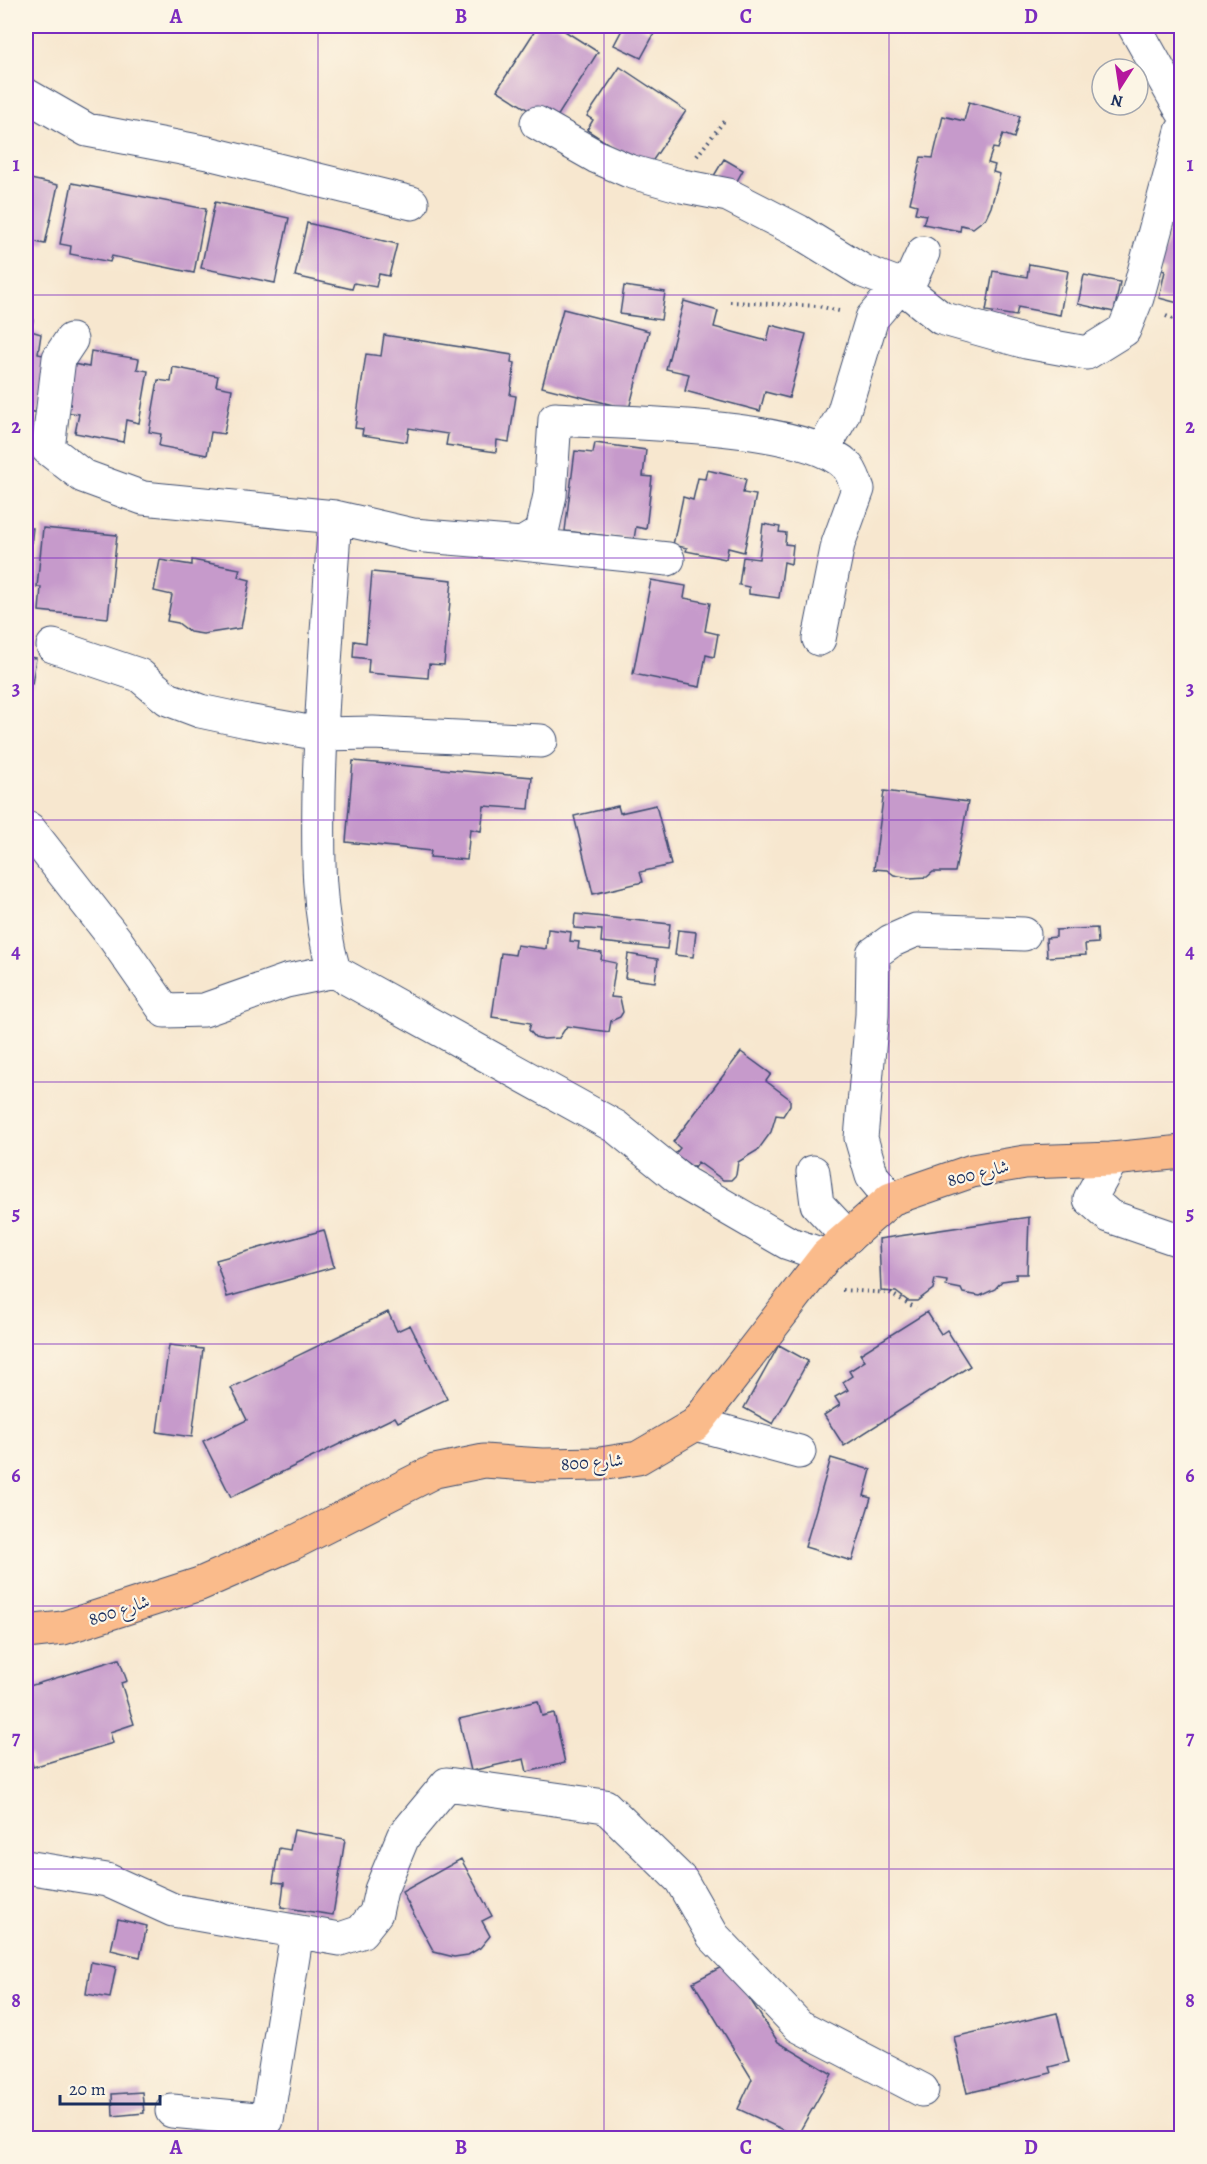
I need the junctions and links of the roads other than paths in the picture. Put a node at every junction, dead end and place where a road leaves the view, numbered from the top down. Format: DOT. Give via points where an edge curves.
graph roads {
  1 [pos="1134,26"];
  2 [pos="26,94"];
  3 [pos="1182,111"];
  4 [pos="537,123"];
  5 [pos="1182,131"];
  6 [pos="412,203"];
  7 [pos="923,253"];
  8 [pos="900,285"];
  9 [pos="71,340"];
  10 [pos="823,450"];
  11 [pos="335,518"];
  12 [pos="522,544"];
  13 [pos="668,559"];
  14 [pos="819,639"];
  15 [pos="53,646"];
  16 [pos="320,734"];
  17 [pos="541,741"];
  18 [pos="29,829"];
  19 [pos="1024,934"];
  20 [pos="334,971"];
  21 [pos="1182,1152"];
  22 [pos="1112,1159"];
  23 [pos="813,1172"];
  24 [pos="891,1199"];
  25 [pos="1182,1240"];
  26 [pos="837,1246"];
  27 [pos="696,1424"];
  28 [pos="799,1452"];
  29 [pos="26,1632"];
  30 [pos="26,1867"];
  31 [pos="297,1932"];
  32 [pos="922,2090"];
  33 [pos="172,2111"];
  1 -- 3 [label="street"];
  2 -- 6 [label="street" via="87,130 208,153"];
  4 -- 8 [label="street" via="629,171 728,195 863,271"];
  5 -- 8 [label="street" via="1137,298 1124,330 1087,353 1026,342 941,318"];
  7 -- 8 [label="street" via="912,277"];
  8 -- 10 [label="street" via="872,318 843,414"];
  9 -- 11 [label="street" via="59,358 48,449 83,476 143,498"];
  10 -- 12 [label="street" via="766,435 679,424 555,419 550,495 542,532"];
  10 -- 14 [label="street" via="847,466 858,489 838,544"];
  11 -- 12 [label="street" via="413,535"];
  11 -- 16 [label="street"];
  12 -- 13 [label="street"];
  15 -- 16 [label="street" via="139,675 168,699 200,711"];
  16 -- 17 [label="street"];
  16 -- 20 [label="street" via="318,856 324,937"];
  18 -- 20 [label="street" via="115,939 165,1011 204,1010 286,981"];
  19 -- 24 [label="street" via="916,930 873,954 861,1138 872,1176"];
  20 -- 26 [label="street" via="616,1127 697,1190 789,1243"];
  21 -- 22 [label="main road, شارع 800"];
  22 -- 24 [label="main road, شارع 800" via="1025,1162 972,1171"];
  22 -- 25 [label="street" via="1090,1199 1109,1216"];
  23 -- 26 [label="street" via="817,1204"];
  24 -- 26 [label="main road, شارع 800"];
  26 -- 27 [label="main road, شارع 800" via="789,1300"];
  27 -- 28 [label="street"];
  27 -- 29 [label="main road, شارع 800" via="638,1458 600,1464 484,1461 435,1471 291,1544 200,1584 63,1628"];
  30 -- 31 [label="street" via="107,1880 173,1910"];
  31 -- 32 [label="street" via="340,1940 362,1932 376,1913 403,1837 447,1784 605,1806 681,1880 713,1936 798,2026"];
  31 -- 33 [label="street" via="267,2120"];
}
